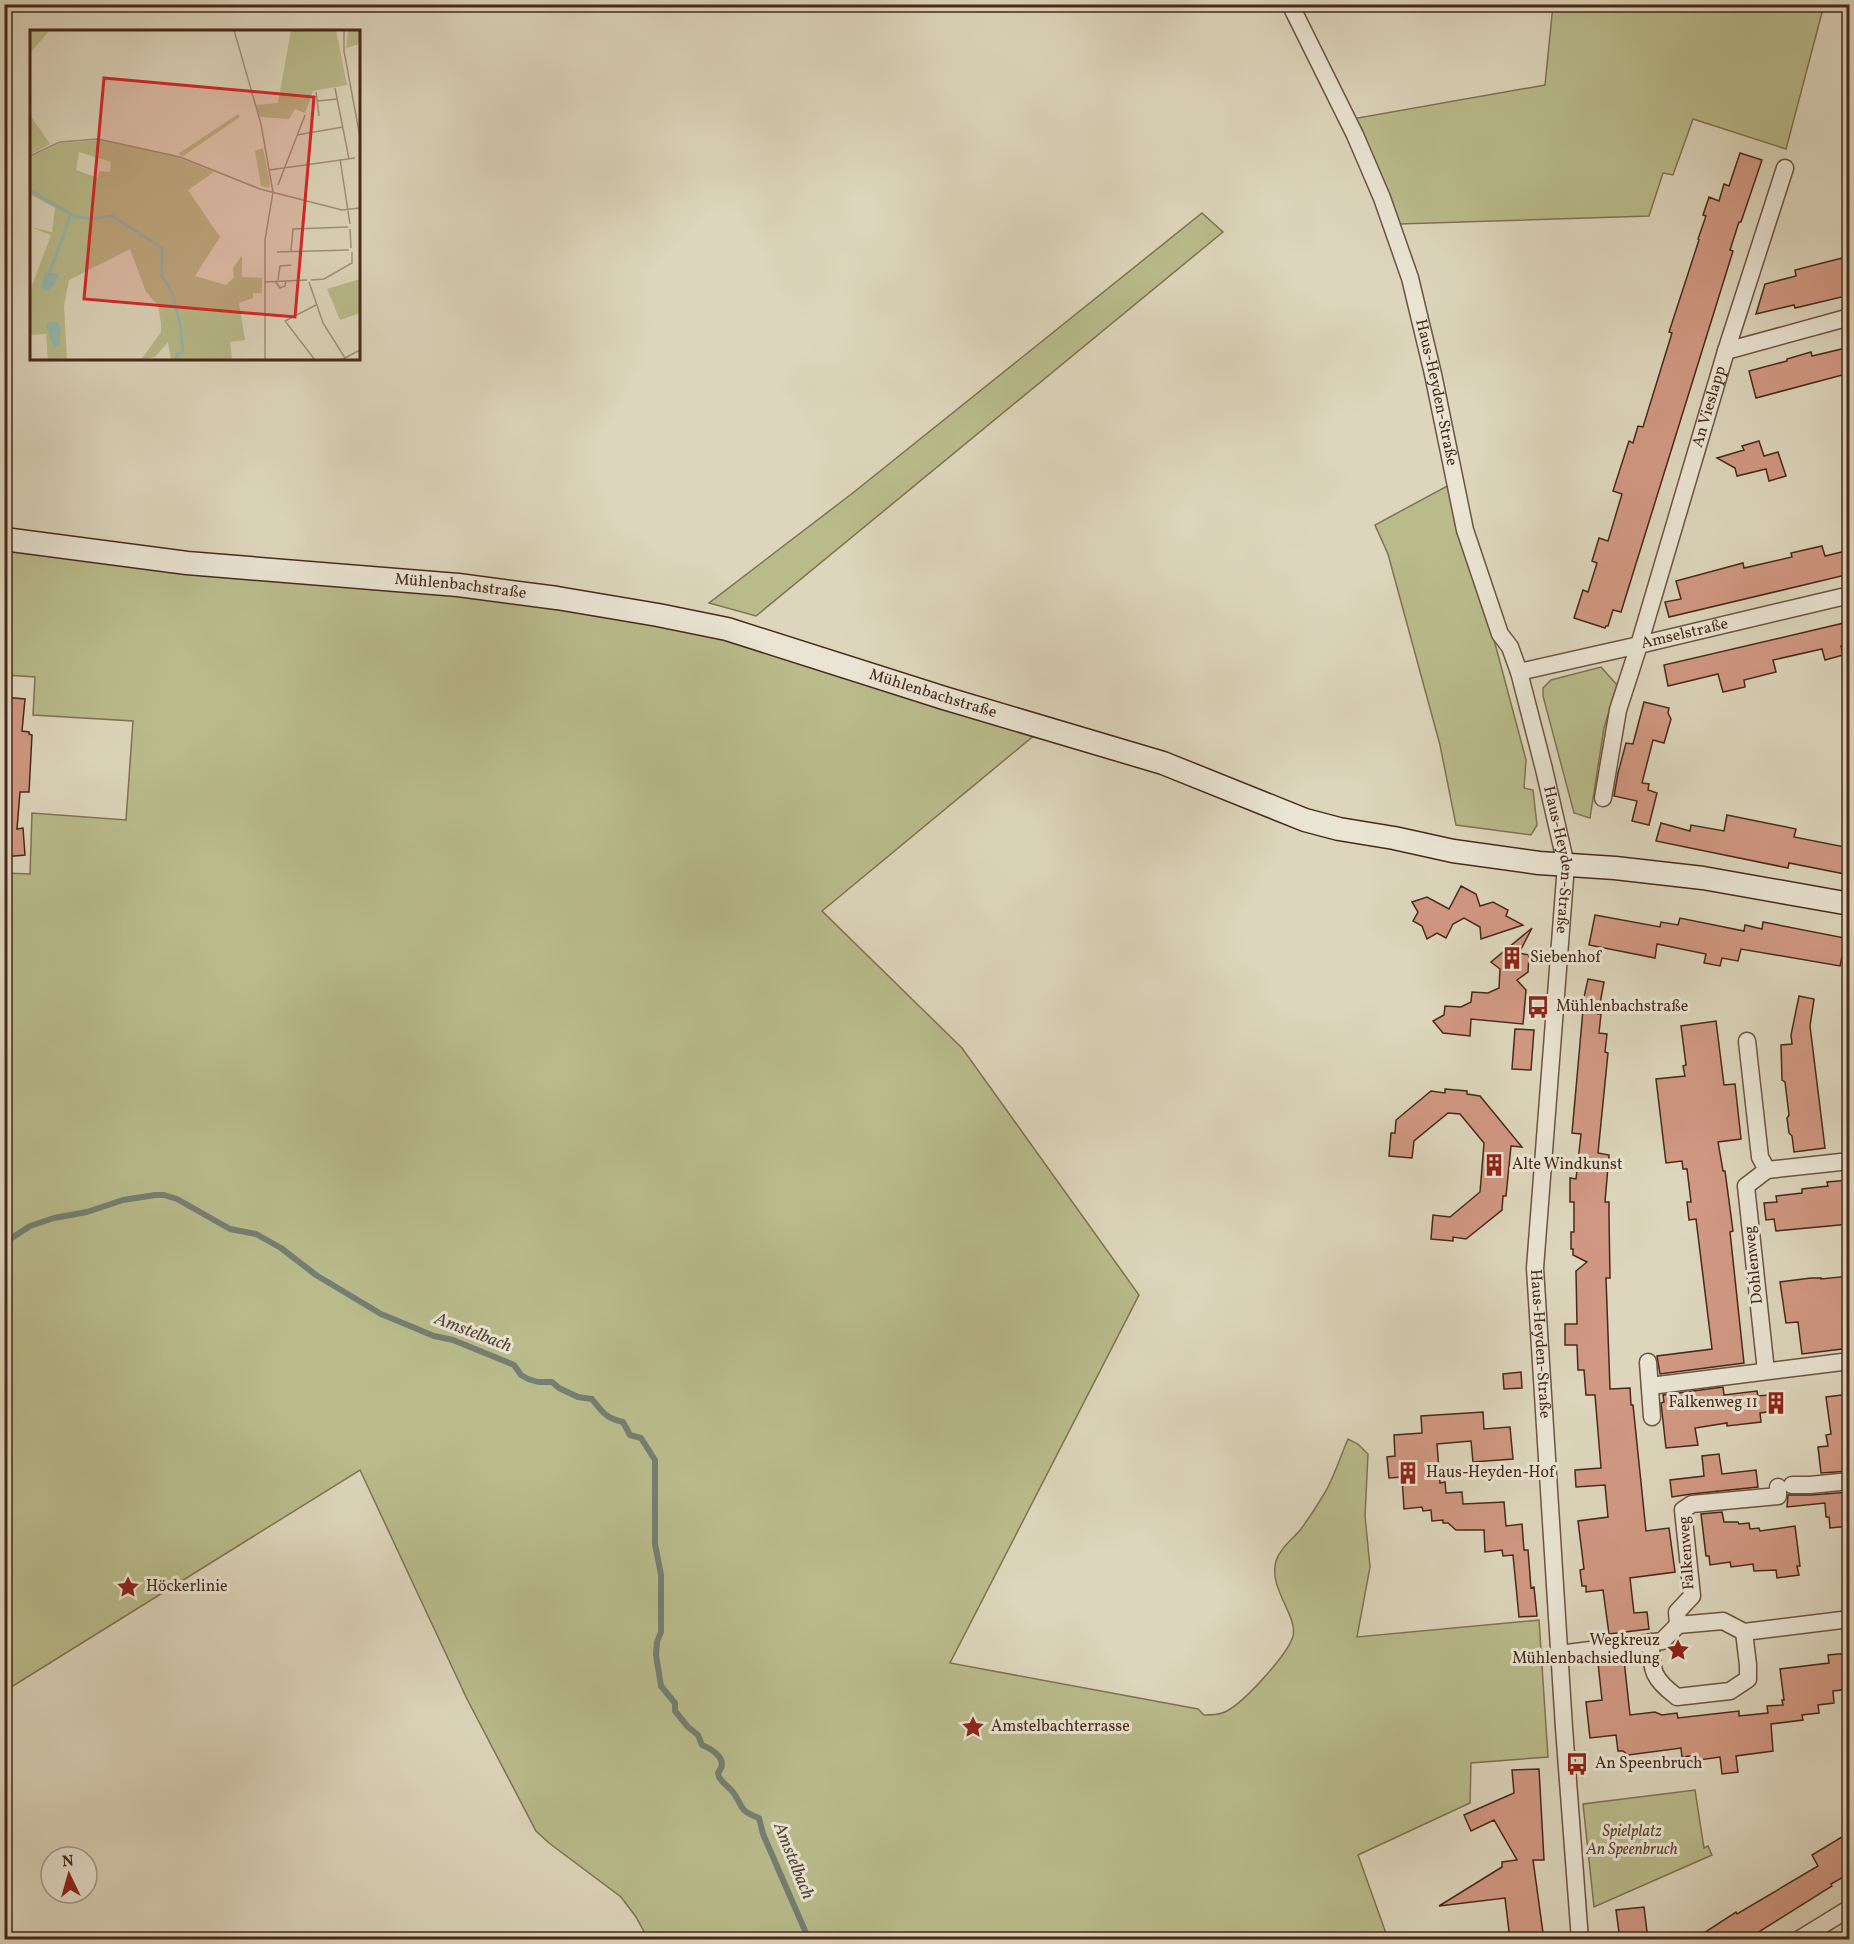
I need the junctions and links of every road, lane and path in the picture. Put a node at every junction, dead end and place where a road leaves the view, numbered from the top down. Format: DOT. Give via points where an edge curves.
graph roads {
  1 [pos="1290,4"];
  2 [pos="1785,168"];
  3 [pos="1850,317"];
  4 [pos="1726,351"];
  5 [pos="4,539"];
  6 [pos="1850,595"];
  7 [pos="1639,645"];
  8 [pos="1519,672"];
  9 [pos="1603,798"];
  10 [pos="1566,864"];
  11 [pos="1850,904"];
  12 [pos="1746,1041"];
  13 [pos="1850,1161"];
  14 [pos="1767,1170"];
  15 [pos="1850,1361"];
  16 [pos="1648,1362"];
  17 [pos="1766,1371"];
  18 [pos="1650,1386"];
  19 [pos="1652,1418"];
  20 [pos="1850,1481"];
  21 [pos="1850,1619"];
  22 [pos="1678,1626"];
  23 [pos="1744,1632"];
  24 [pos="1651,1642"];
  25 [pos="1559,1654"];
  26 [pos="1850,1908"];
  27 [pos="1580,1940"];
  28 [pos="1798,1940"];
  1 -- 8 [label="street, Haus-Heyden-Straße" via="1355,135 1410,278 1465,530 1500,634 1510,646"];
  2 -- 4 [label="street, An Vieslapp"];
  3 -- 4 [label="street"];
  4 -- 7 [label="street, An Vieslapp"];
  5 -- 10 [label="street, Mühlenbachstraße" via="187,563 469,587 557,598 727,629 1163,763 1305,820 1453,851"];
  6 -- 7 [label="street, Amselstraße"];
  7 -- 8 [label="street, Amselstraße"];
  7 -- 9 [label="street, An Vieslapp" via="1618,710"];
  8 -- 10 [label="street, Haus-Heyden-Straße"];
  10 -- 11 [label="street, Mühlenbachstraße" via="1703,878"];
  10 -- 25 [label="street, Haus-Heyden-Straße" via="1534,1268"];
  12 -- 14 [label="street" via="1760,1157"];
  13 -- 14 [label="street"];
  14 -- 17 [label="street, Dohlenweg" via="1746,1186"];
  15 -- 17 [label="street"];
  16 -- 18 [label="street"];
  17 -- 18 [label="street"];
  18 -- 19 [label="street"];
  20 -- 22 [label="street, Falkenweg" via="1785,1486 1778,1496 1692,1504 1683,1510 1692,1596 1677,1612"];
  21 -- 23 [label="street"];
  22 -- 23 [label="street" via="1723,1621"];
  22 -- 24 [label="street" via="1662,1641"];
  23 -- 24 [label="street" via="1748,1679 1730,1691 1705,1695 1677,1697 1663,1687 1653,1672"];
  24 -- 25 [label="street"];
  25 -- 27 [label="street, Haus-Heyden-Straße"];
  26 -- 28 [label="street"];
}
